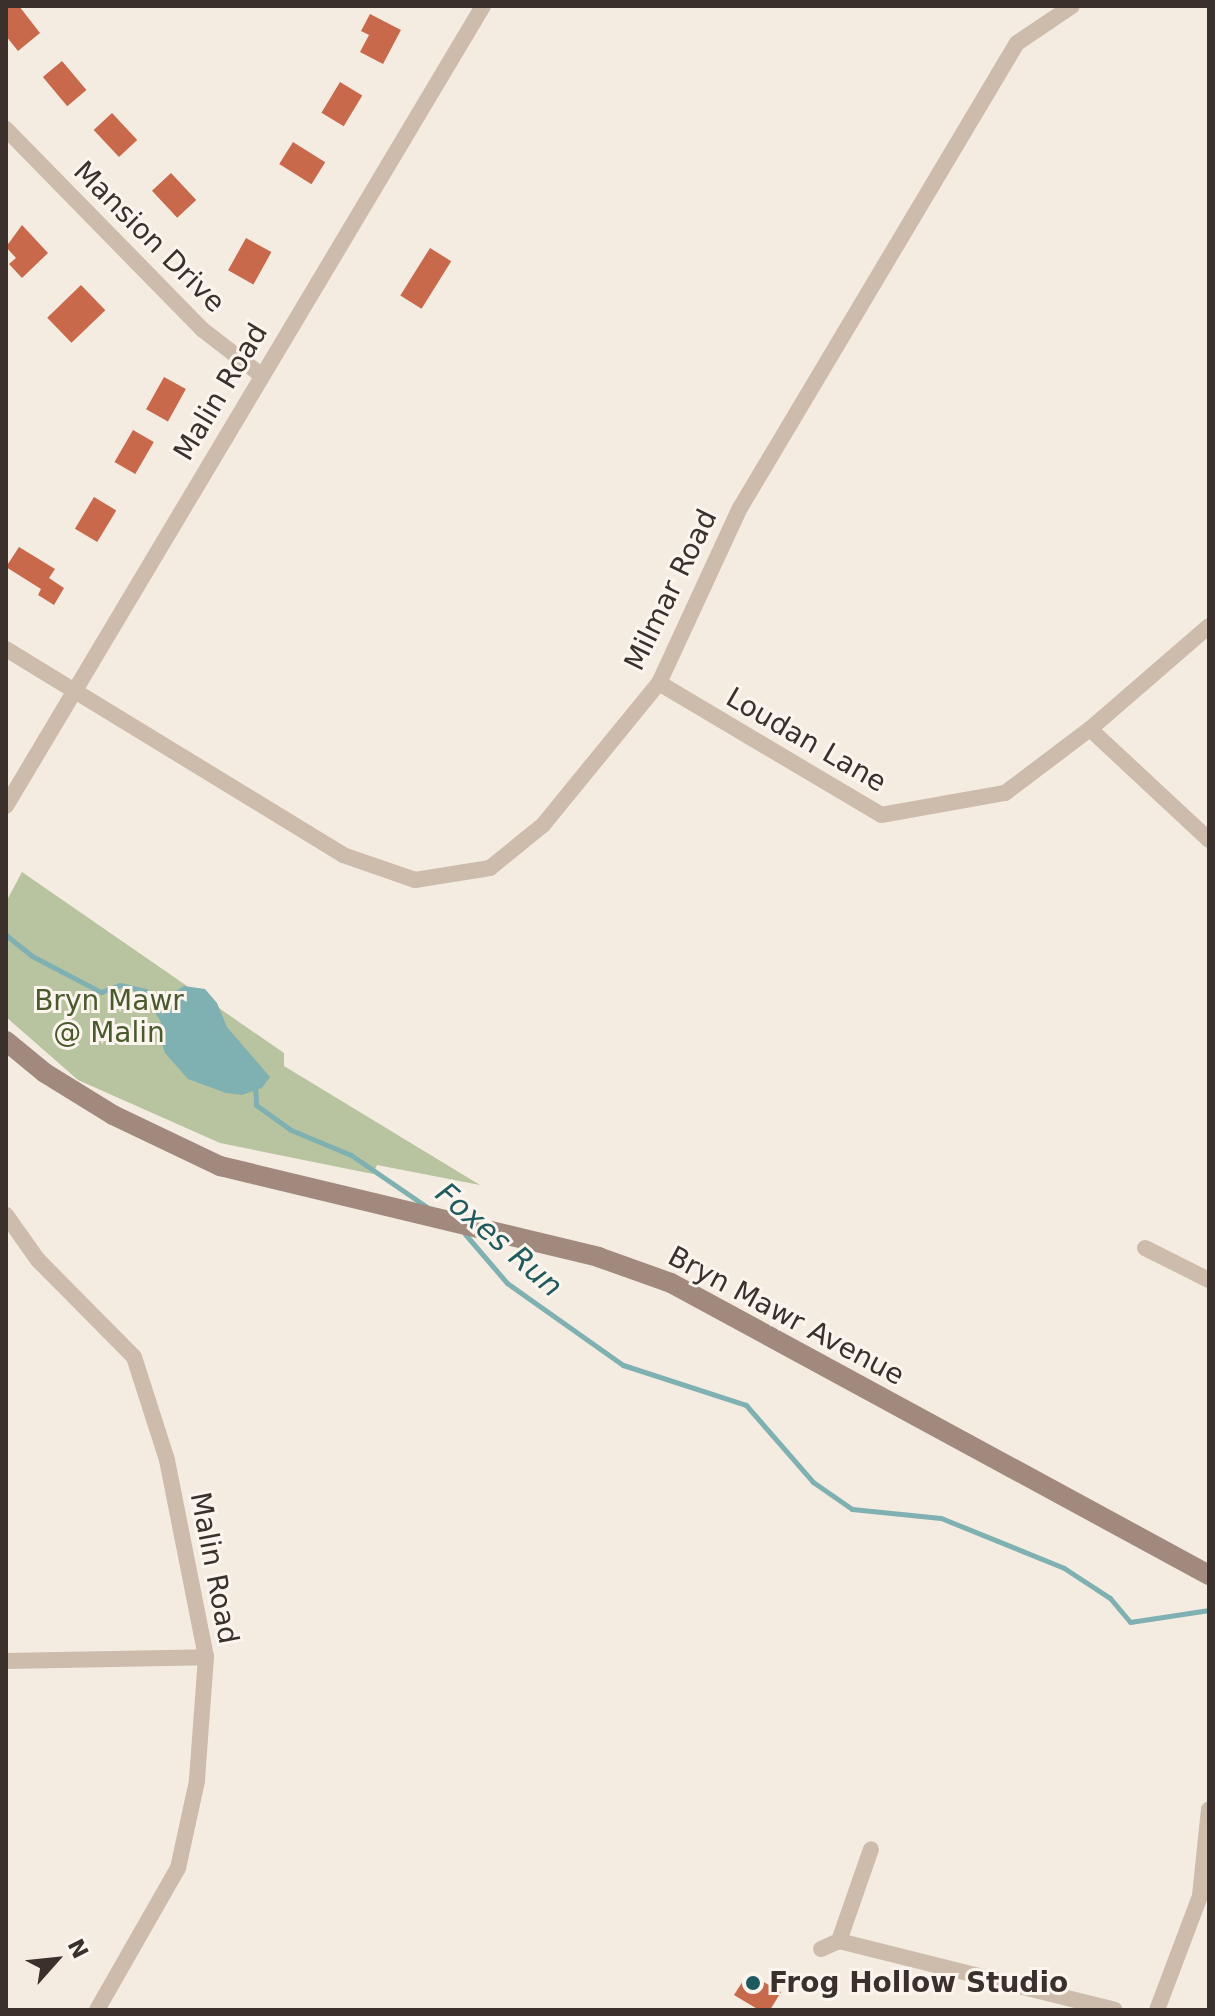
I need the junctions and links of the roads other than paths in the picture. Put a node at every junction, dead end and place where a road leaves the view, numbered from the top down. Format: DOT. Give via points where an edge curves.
graph roads {
  1 [pos="483,6"];
  2 [pos="1072,6"];
  3 [pos="6,129"];
  4 [pos="261,375"];
  5 [pos="1209,626"];
  6 [pos="6,649"];
  7 [pos="659,683"];
  8 [pos="74,691"];
  9 [pos="1090,729"];
  10 [pos="6,806"];
  11 [pos="1209,840"];
  12 [pos="6,1041"];
  13 [pos="6,1215"];
  14 [pos="1145,1248"];
  15 [pos="1209,1280"];
  16 [pos="1209,1575"];
  17 [pos="206,1657"];
  18 [pos="6,1661"];
  19 [pos="1209,1809"];
  20 [pos="871,1849"];
  21 [pos="839,1941"];
  22 [pos="821,1949"];
  23 [pos="97,2010"];
  24 [pos="1115,2010"];
  25 [pos="1157,2010"];
  1 -- 4 [label="street, Malin Road"];
  2 -- 7 [label="street, Milmar Road" via="1017,43 740,508"];
  3 -- 4 [label="street, Mansion Drive" via="203,330"];
  4 -- 8 [label="street, Malin Road"];
  5 -- 9 [label="street, Loudan Lane"];
  6 -- 8 [label="street, Milmar Road"];
  7 -- 8 [label="street, Milmar Road" via="543,825 490,868 415,880 343,855"];
  7 -- 9 [label="street, Loudan Lane" via="881,815 1005,793"];
  8 -- 10 [label="street, Malin Road"];
  9 -- 11 [label="street"];
  12 -- 16 [label="main road, Bryn Mawr Avenue" via="113,1115 220,1166 598,1257 671,1283"];
  13 -- 17 [label="street, Malin Road" via="38,1260 134,1357 167,1460"];
  14 -- 15 [label="street"];
  17 -- 18 [label="street"];
  17 -- 23 [label="street, Malin Road" via="197,1781 178,1868"];
  19 -- 25 [label="street" via="1200,1896"];
  20 -- 21 [label="street"];
  21 -- 22 [label="street"];
  21 -- 24 [label="street"];
}
